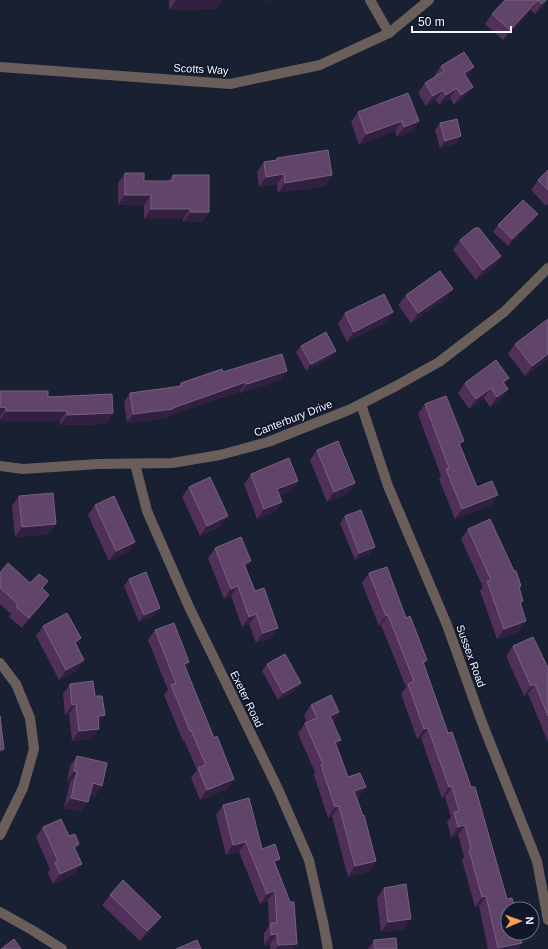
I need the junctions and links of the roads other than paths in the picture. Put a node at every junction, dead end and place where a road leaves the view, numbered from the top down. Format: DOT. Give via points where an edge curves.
graph roads {
  1 [pos="370,0"];
  2 [pos="429,0"];
  3 [pos="389,33"];
  4 [pos="0,67"];
  5 [pos="548,268"];
  6 [pos="361,404"];
  7 [pos="135,464"];
  8 [pos="0,466"];
  9 [pos="0,663"];
  10 [pos="0,835"];
  11 [pos="0,912"];
  12 [pos="548,920"];
  13 [pos="62,949"];
  14 [pos="328,949"];
  1 -- 3 [label="street"];
  2 -- 3 [label="street, Scotts Way"];
  3 -- 4 [label="street, Scotts Way" via="320,65 230,84"];
  5 -- 6 [label="street, Canterbury Drive" via="504,312 439,362"];
  6 -- 7 [label="street, Canterbury Drive" via="268,442 220,455 172,463"];
  6 -- 12 [label="street, Sussex Road" via="388,486 447,625 536,861"];
  7 -- 8 [label="street, Canterbury Drive" via="23,469"];
  7 -- 14 [label="street, Exeter Road" via="147,511 189,607 278,788 309,860"];
  9 -- 10 [label="street" via="16,684 30,718 34,749 23,788"];
  11 -- 13 [label="street"];
}
